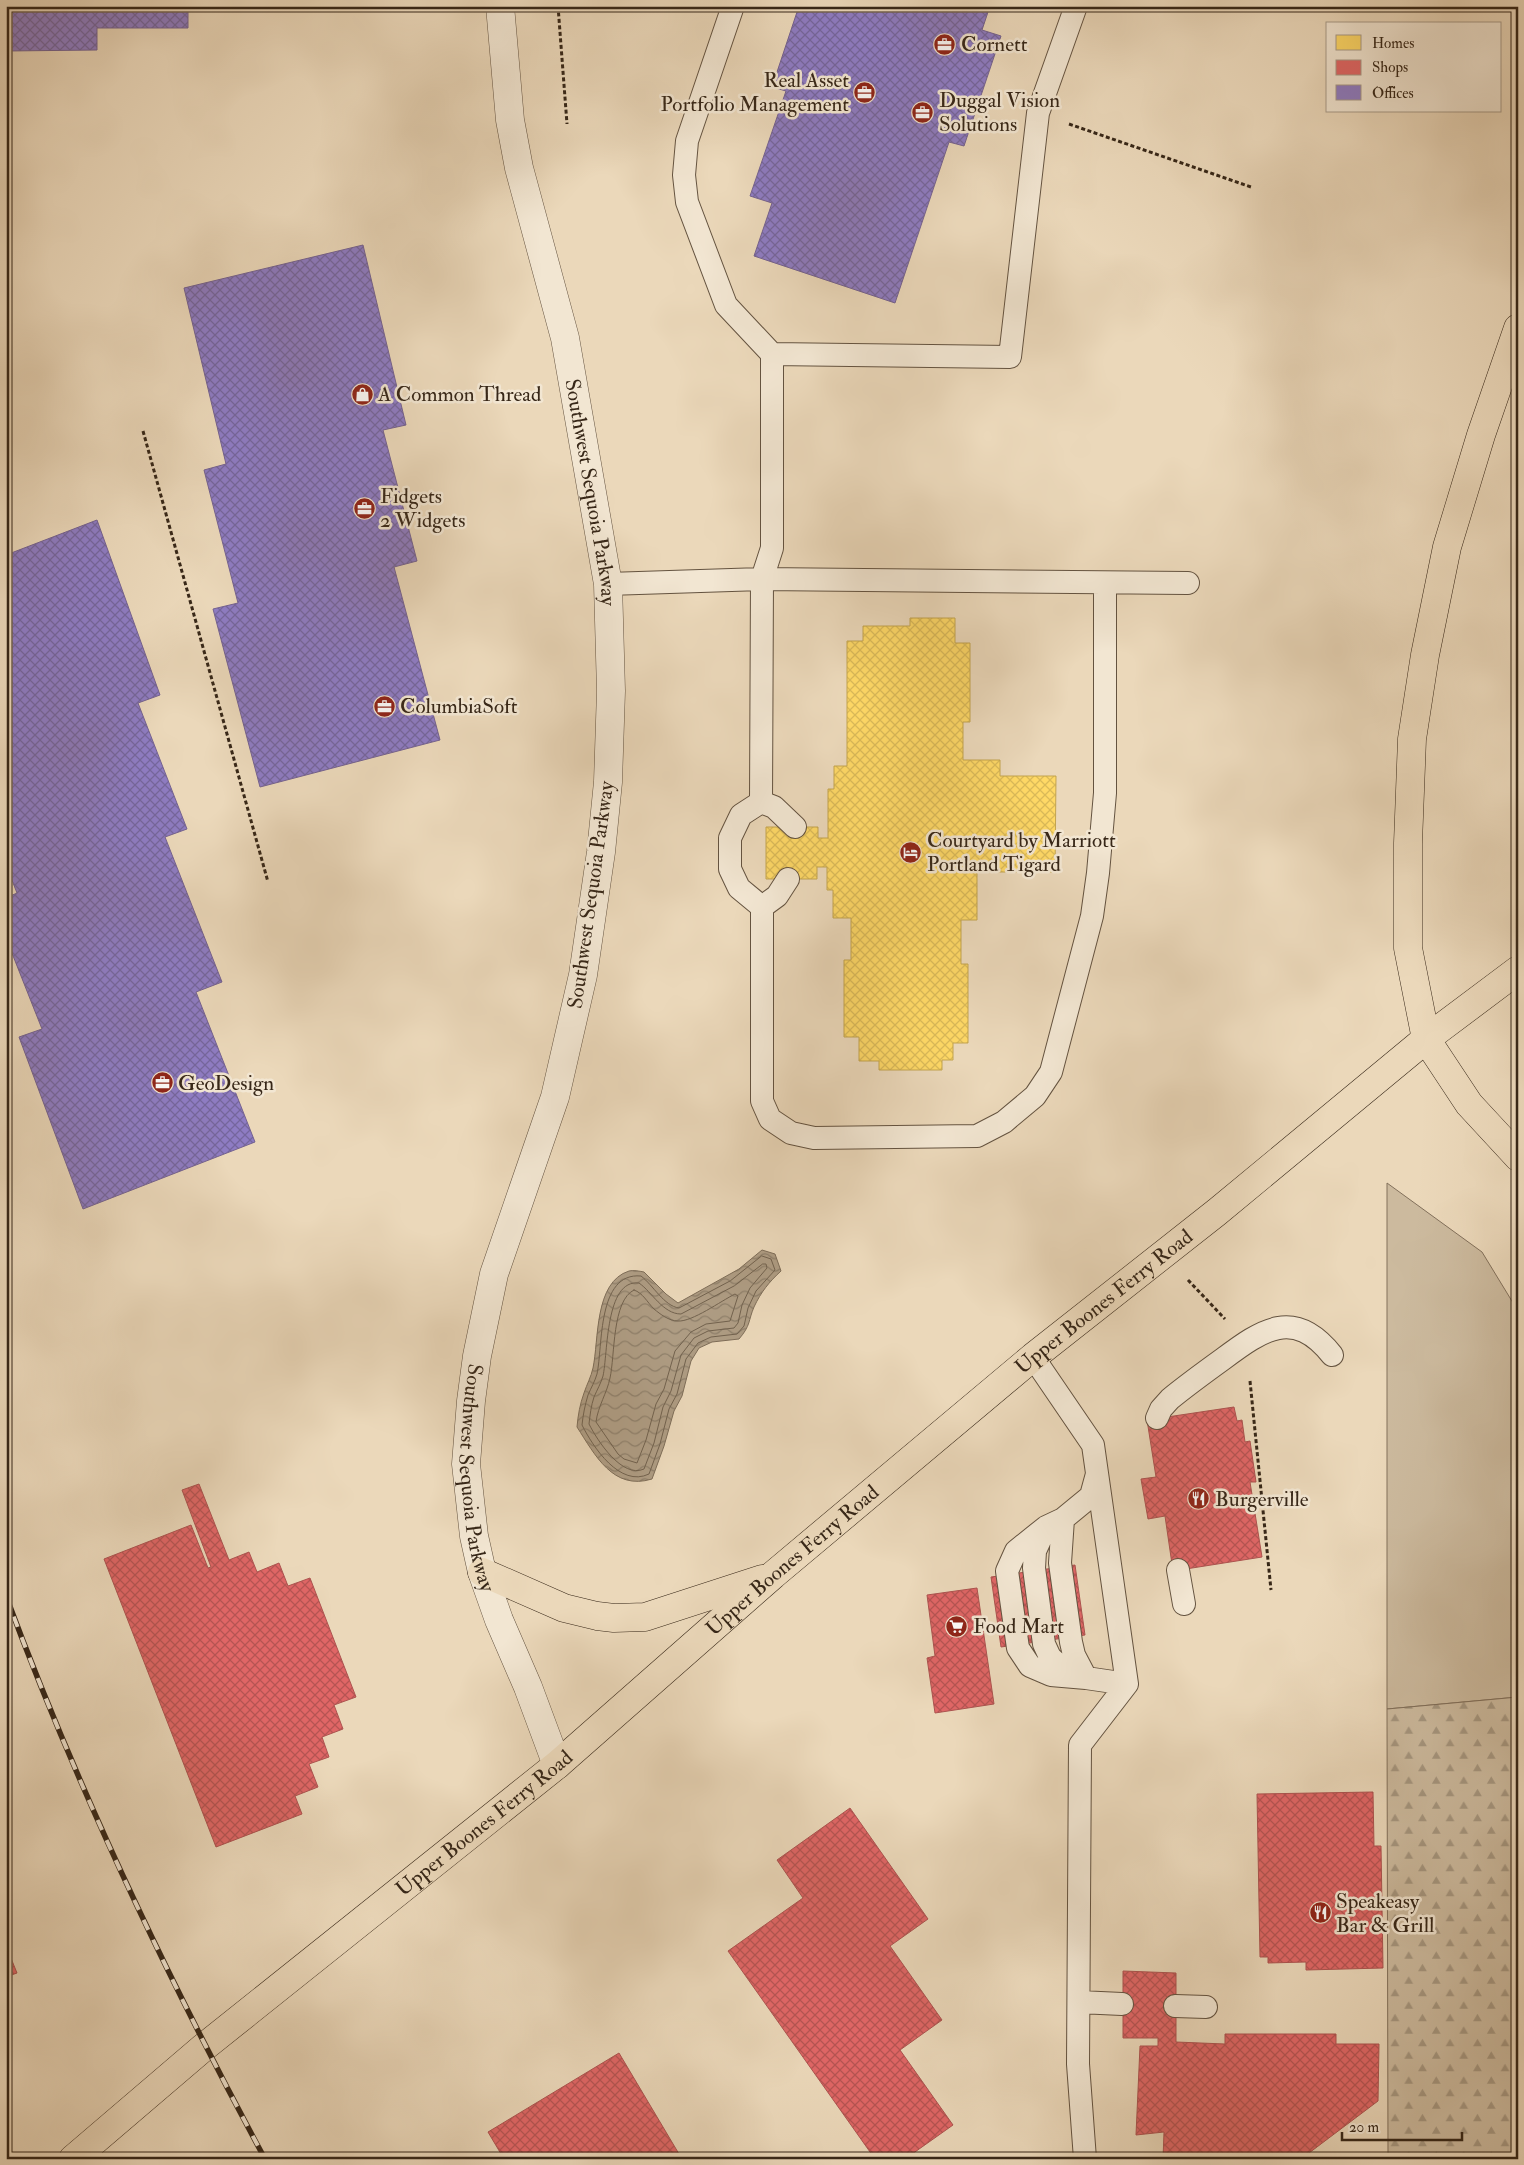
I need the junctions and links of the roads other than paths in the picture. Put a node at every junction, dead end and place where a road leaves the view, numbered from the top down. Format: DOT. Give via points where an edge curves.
graph roads {
  1 [pos="500,6"];
  2 [pos="732,6"];
  3 [pos="1076,6"];
  4 [pos="1518,328"];
  5 [pos="772,354"];
  6 [pos="762,579"];
  7 [pos="1105,583"];
  8 [pos="1188,583"];
  9 [pos="608,584"];
  10 [pos="761,802"];
  11 [pos="795,827"];
  12 [pos="788,879"];
  13 [pos="762,907"];
  14 [pos="1518,970"];
  15 [pos="1426,1039"];
  16 [pos="1518,1157"];
  17 [pos="1332,1355"];
  18 [pos="1033,1357"];
  19 [pos="1157,1418"];
  20 [pos="1097,1474"];
  21 [pos="1054,1523"];
  22 [pos="1178,1570"];
  23 [pos="482,1572"];
  24 [pos="773,1575"];
  25 [pos="1184,1604"];
  26 [pos="1086,1678"];
  27 [pos="1127,1684"];
  28 [pos="557,1765"];
  29 [pos="1079,2002"];
  30 [pos="1122,2004"];
  31 [pos="1175,2006"];
  32 [pos="1206,2007"];
  33 [pos="73,2159"];
  34 [pos="1085,2159"];
  1 -- 9 [label="street, Southwest Sequoia Parkway" via="510,120 519,168 565,338"];
  2 -- 5 [label="lane" via="687,140 684,175 687,202 726,305"];
  3 -- 5 [label="lane" via="1038,113 1010,357"];
  4 -- 15 [label="main road" via="1447,547 1412,739 1408,948"];
  5 -- 6 [label="lane" via="772,548"];
  6 -- 7 [label="lane"];
  6 -- 9 [label="lane"];
  6 -- 10 [label="lane"];
  7 -- 8 [label="lane"];
  7 -- 13 [label="lane" via="1105,793 1098,873 1092,916 1051,1072 1035,1096 1004,1122 977,1136 814,1138 791,1133 770,1119 762,1101"];
  9 -- 23 [label="street, Southwest Sequoia Parkway" via="611,691 608,782 584,976 555,1097 494,1274 471,1401 466,1464 474,1536"];
  10 -- 11 [label="lane" via="774,807"];
  10 -- 13 [label="lane" via="741,815 730,838 730,869 739,888"];
  12 -- 13 [label="lane" via="777,896"];
  14 -- 15 [label="main road, Upper Boones Ferry Road"];
  15 -- 16 [label="main road" via="1469,1104"];
  15 -- 18 [label="main road, Upper Boones Ferry Road"];
  17 -- 19 [label="lane" via="1318,1339 1305,1332 1273,1329 1254,1336 1170,1398"];
  18 -- 20 [label="lane" via="1093,1445"];
  18 -- 24 [label="main road, Upper Boones Ferry Road"];
  20 -- 21 [label="lane" via="1091,1496"];
  20 -- 27 [label="lane"];
  21 -- 26 [label="lane" via="1071,1642"];
  21 -- 26 [label="lane" via="1016,1551 1007,1571 1018,1648 1030,1666 1051,1675"];
  22 -- 25 [label="lane"];
  23 -- 24 [label="main road" via="564,1608 614,1618 645,1617"];
  23 -- 28 [label="street, Southwest Sequoia Parkway"];
  24 -- 28 [label="main road, Upper Boones Ferry Road"];
  26 -- 27 [label="lane"];
  27 -- 29 [label="lane" via="1080,1745"];
  28 -- 33 [label="main road, Upper Boones Ferry Road" via="204,2047"];
  29 -- 30 [label="lane"];
  29 -- 34 [label="lane" via="1078,2064"];
  31 -- 32 [label="lane"];
}
